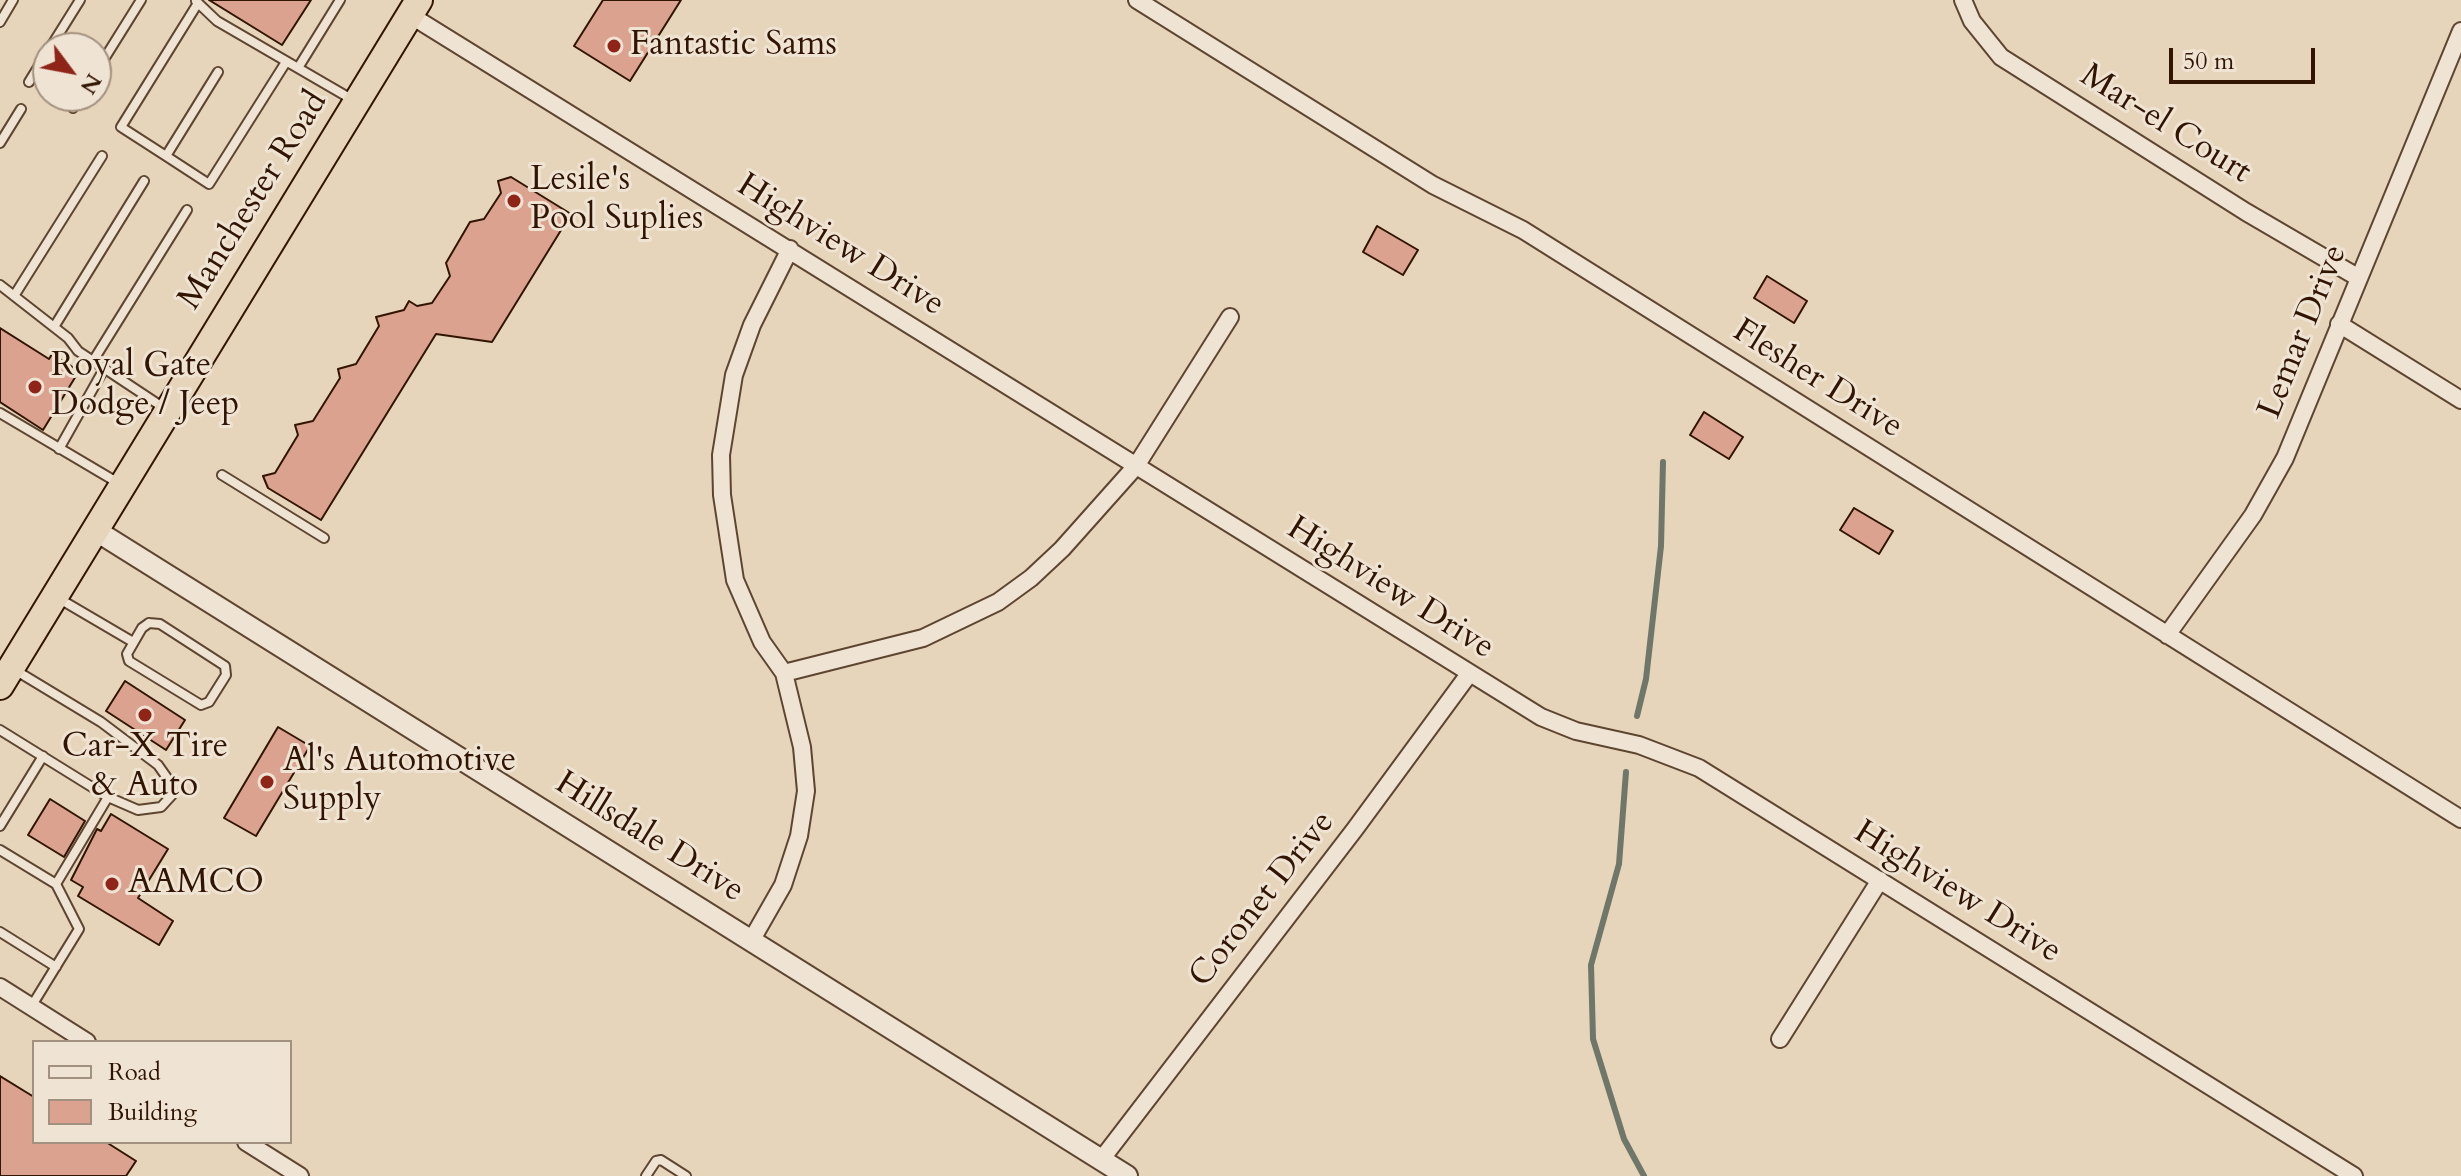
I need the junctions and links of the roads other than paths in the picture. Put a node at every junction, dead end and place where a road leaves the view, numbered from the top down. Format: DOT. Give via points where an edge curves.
graph roads {
  1 [pos="13,0"];
  2 [pos="80,0"];
  3 [pos="141,0"];
  4 [pos="340,0"];
  5 [pos="1137,0"];
  6 [pos="1963,0"];
  7 [pos="197,2"];
  8 [pos="415,7"];
  9 [pos="0,22"];
  10 [pos="2461,31"];
  11 [pos="60,32"];
  12 [pos="112,46"];
  13 [pos="286,62"];
  14 [pos="298,68"];
  15 [pos="218,72"];
  16 [pos="32,77"];
  17 [pos="29,82"];
  18 [pos="356,103"];
  19 [pos="21,109"];
  20 [pos="0,143"];
  21 [pos="102,156"];
  22 [pos="166,156"];
  23 [pos="144,181"];
  24 [pos="187,210"];
  25 [pos="790,249"];
  26 [pos="2359,278"];
  27 [pos="0,285"];
  28 [pos="14,296"];
  29 [pos="1230,317"];
  30 [pos="2339,324"];
  31 [pos="54,327"];
  32 [pos="93,361"];
  33 [pos="104,369"];
  34 [pos="2461,400"];
  35 [pos="168,410"];
  36 [pos="0,413"];
  37 [pos="59,449"];
  38 [pos="1136,466"];
  39 [pos="222,475"];
  40 [pos="122,485"];
  41 [pos="95,530"];
  42 [pos="324,538"];
  43 [pos="55,596"];
  44 [pos="2167,635"];
  45 [pos="133,642"];
  46 [pos="784,673"];
  47 [pos="1469,674"];
  48 [pos="6,677"];
  49 [pos="0,730"];
  50 [pos="43,756"];
  51 [pos="108,797"];
  52 [pos="2461,819"];
  53 [pos="0,826"];
  54 [pos="0,850"];
  55 [pos="1880,880"];
  56 [pos="56,884"];
  57 [pos="0,932"];
  58 [pos="751,941"];
  59 [pos="56,967"];
  60 [pos="0,987"];
  61 [pos="31,1007"];
  62 [pos="1780,1039"];
  63 [pos="84,1040"];
  64 [pos="249,1144"];
  65 [pos="1101,1160"];
  66 [pos="300,1176"];
  67 [pos="646,1176"];
  68 [pos="686,1176"];
  69 [pos="1127,1176"];
  70 [pos="2354,1176"];
  1 -- 9 [label="lane"];
  2 -- 11 [label="lane"];
  3 -- 12 [label="lane"];
  4 -- 14 [label="lane"];
  5 -- 44 [label="street, Flesher Drive" via="1433,185 1523,230"];
  6 -- 26 [label="street, Mar-el Court" via="1972,21 2001,57"];
  7 -- 13 [label="lane" via="217,21"];
  7 -- 22 [label="lane" via="121,127"];
  8 -- 18 [label="highway, Manchester Road"];
  8 -- 25 [label="street, Highview Drive"];
  10 -- 26 [label="street, Lemar Drive"];
  13 -- 14 [label="lane"];
  13 -- 22 [label="lane" via="209,184"];
  14 -- 18 [label="lane"];
  15 -- 22 [label="lane"];
  16 -- 17 [label="lane"];
  18 -- 35 [label="highway, Manchester Road"];
  19 -- 20 [label="lane"];
  21 -- 28 [label="lane"];
  23 -- 31 [label="lane"];
  24 -- 32 [label="lane"];
  25 -- 38 [label="street, Highview Drive"];
  25 -- 46 [label="street" via="734,375 721,455 735,580 762,642"];
  26 -- 30 [label="street, Lemar Drive"];
  27 -- 28 [label="lane"];
  28 -- 31 [label="lane"];
  29 -- 38 [label="street"];
  30 -- 34 [label="street"];
  30 -- 44 [label="street, Lemar Drive" via="2285,458 2253,515"];
  31 -- 32 [label="lane"];
  32 -- 33 [label="lane"];
  33 -- 35 [label="lane"];
  33 -- 37 [label="lane"];
  35 -- 40 [label="highway, Manchester Road"];
  36 -- 37 [label="lane"];
  37 -- 40 [label="lane"];
  38 -- 46 [label="street" via="1062,549 998,602 923,638"];
  38 -- 47 [label="street, Highview Drive"];
  39 -- 42 [label="lane"];
  40 -- 41 [label="highway, Manchester Road"];
  41 -- 43 [label="highway, Manchester Road"];
  41 -- 58 [label="street, Hillsdale Drive"];
  43 -- 45 [label="lane"];
  43 -- 48 [label="highway, Manchester Road"];
  44 -- 52 [label="street, Flesher Drive"];
  45 -- 45 [label="lane" via="129,661 201,705 216,695 226,675 225,666 160,624 149,623"];
  46 -- 58 [label="street" via="802,747 806,791 783,885"];
  47 -- 55 [label="street, Highview Drive" via="1541,717 1699,768"];
  47 -- 65 [label="street, Coronet Drive"];
  48 -- 51 [label="lane" via="101,722 158,765 172,795 161,807 138,810"];
  49 -- 50 [label="lane"];
  50 -- 51 [label="lane"];
  50 -- 53 [label="lane"];
  51 -- 56 [label="lane"];
  54 -- 56 [label="lane"];
  55 -- 62 [label="street"];
  55 -- 70 [label="street, Highview Drive"];
  56 -- 59 [label="lane" via="79,929"];
  57 -- 59 [label="lane"];
  58 -- 65 [label="street, Hillsdale Drive"];
  59 -- 61 [label="lane"];
  60 -- 61 [label="street"];
  61 -- 63 [label="street"];
  64 -- 66 [label="street"];
  65 -- 69 [label="street, Hillsdale Drive"];
  67 -- 68 [label="lane" via="661,1160"];
}
